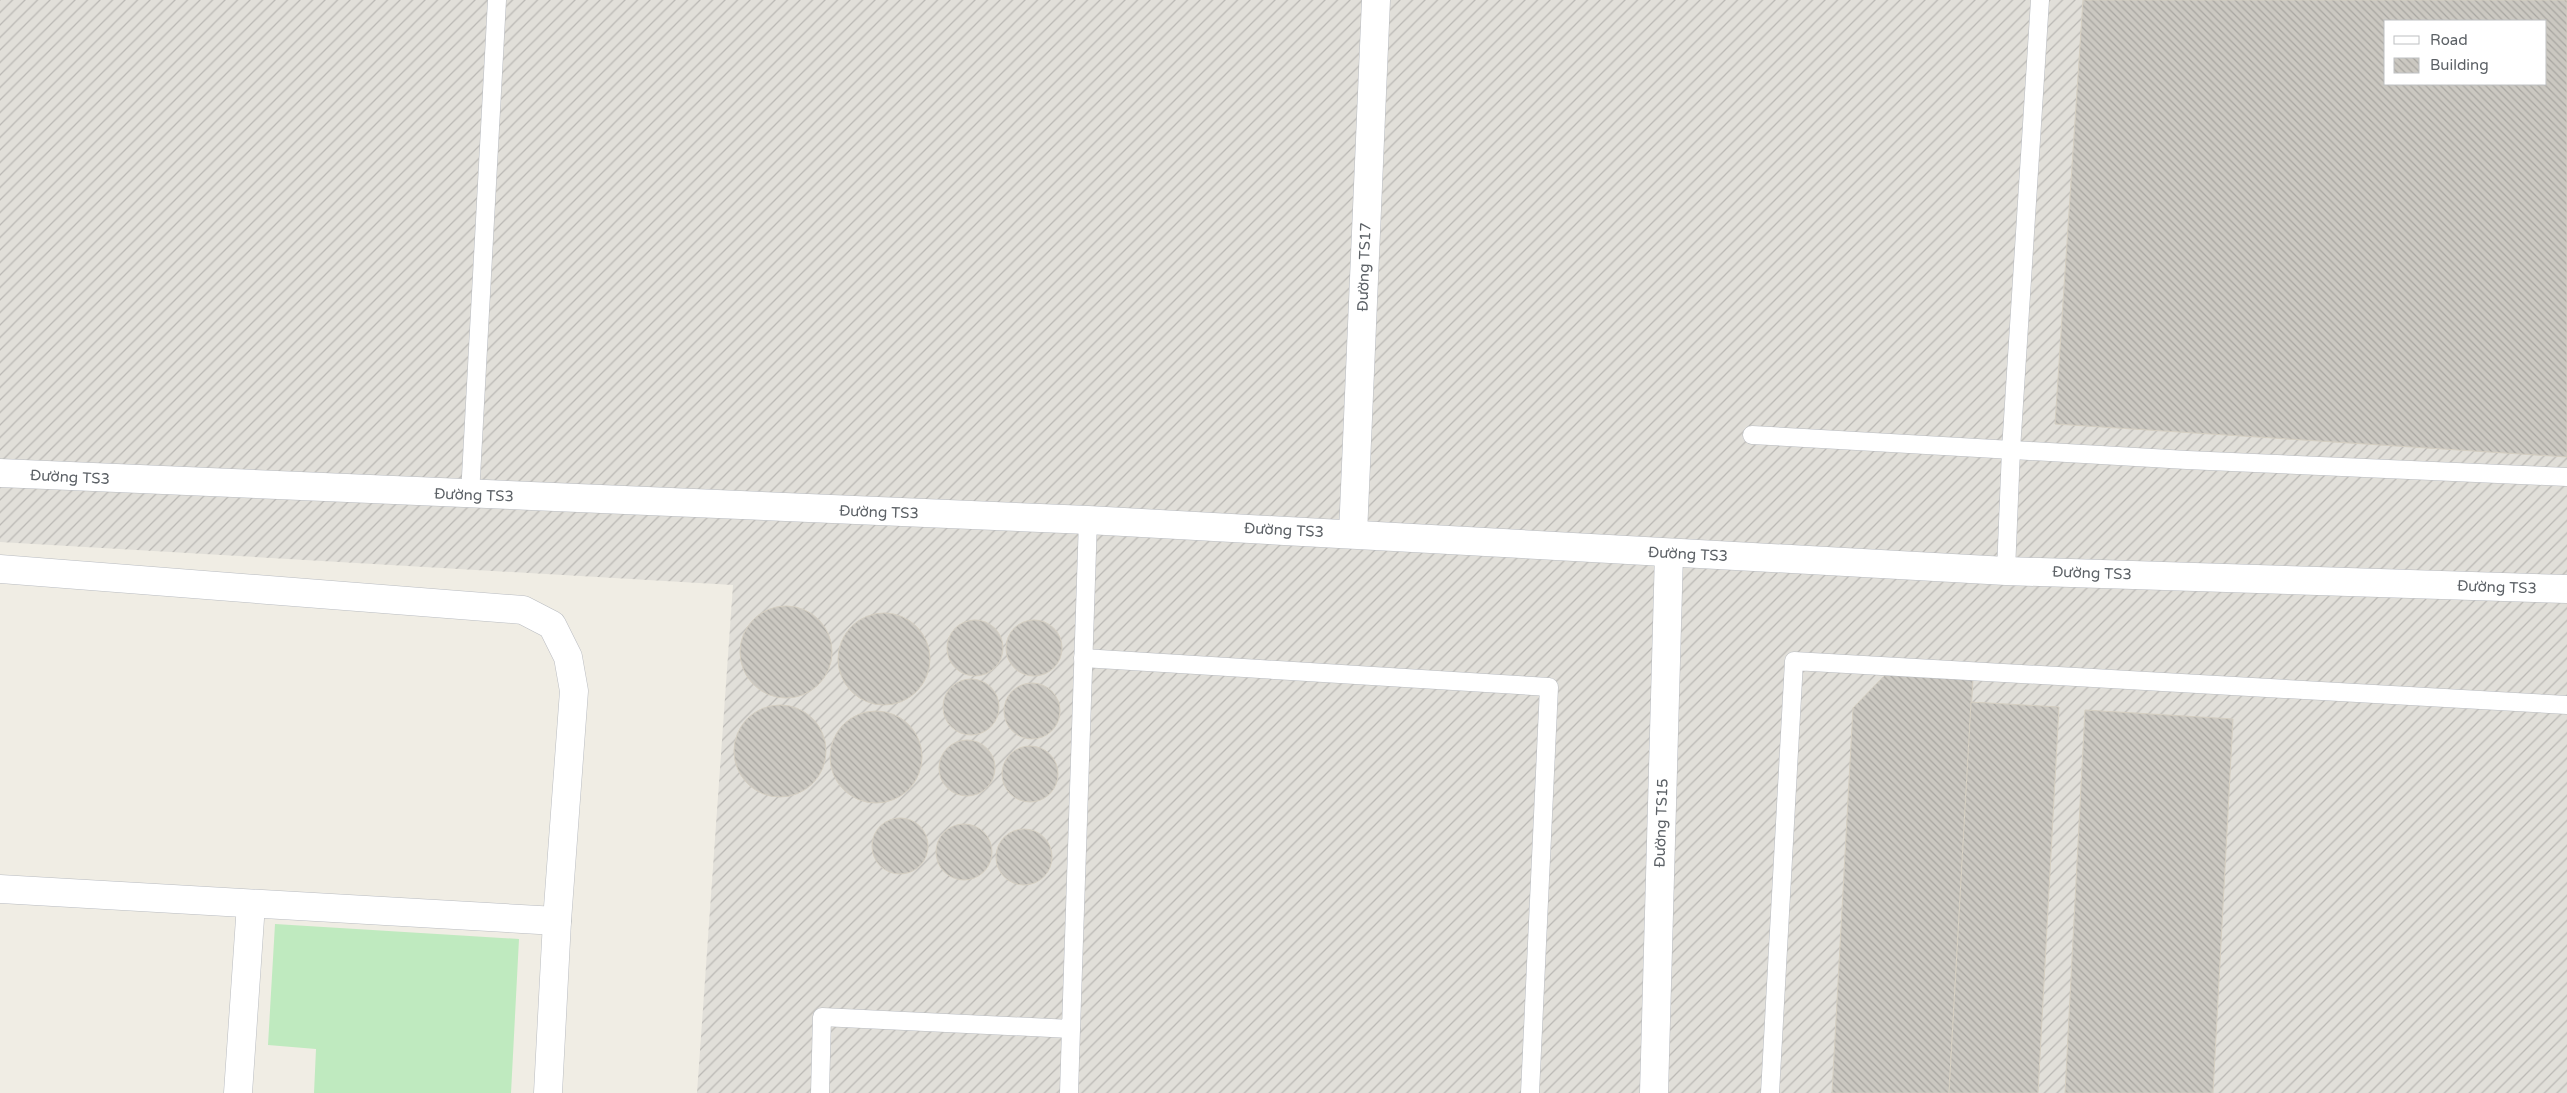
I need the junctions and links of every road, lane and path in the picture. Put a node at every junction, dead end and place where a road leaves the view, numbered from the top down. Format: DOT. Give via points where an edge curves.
graph roads {
  1 [pos="497,0"];
  2 [pos="1376,0"];
  3 [pos="2040,0"];
  4 [pos="1752,435"];
  5 [pos="2011,450"];
  6 [pos="0,473"];
  7 [pos="2567,477"];
  8 [pos="470,495"];
  9 [pos="1088,520"];
  10 [pos="1353,534"];
  11 [pos="1669,554"];
  12 [pos="0,569"];
  13 [pos="2006,571"];
  14 [pos="2567,589"];
  15 [pos="1083,658"];
  16 [pos="2567,705"];
  17 [pos="0,889"];
  18 [pos="251,904"];
  19 [pos="557,921"];
  20 [pos="1071,1029"];
  21 [pos="238,1093"];
  22 [pos="548,1093"];
  23 [pos="820,1093"];
  24 [pos="1069,1093"];
  25 [pos="1530,1093"];
  26 [pos="1654,1093"];
  27 [pos="1770,1093"];
  1 -- 8 [label="lane"];
  2 -- 10 [label="street, Đường TS17"];
  3 -- 5 [label="lane"];
  4 -- 5 [label="lane"];
  5 -- 7 [label="lane"];
  5 -- 13 [label="lane"];
  6 -- 8 [label="street, Đường TS3"];
  8 -- 9 [label="street, Đường TS3"];
  9 -- 10 [label="street, Đường TS3"];
  9 -- 15 [label="lane"];
  10 -- 11 [label="street, Đường TS3"];
  11 -- 13 [label="street, Đường TS3"];
  11 -- 26 [label="street, Đường TS15"];
  12 -- 19 [label="street" via="524,610 552,625 568,657 574,691"];
  13 -- 14 [label="street, Đường TS3"];
  15 -- 20 [label="lane"];
  15 -- 25 [label="lane" via="1549,687"];
  16 -- 27 [label="lane" via="1794,661"];
  17 -- 18 [label="street"];
  18 -- 19 [label="street"];
  18 -- 21 [label="street"];
  19 -- 22 [label="street"];
  20 -- 23 [label="lane" via="822,1017"];
  20 -- 24 [label="lane"];
}
